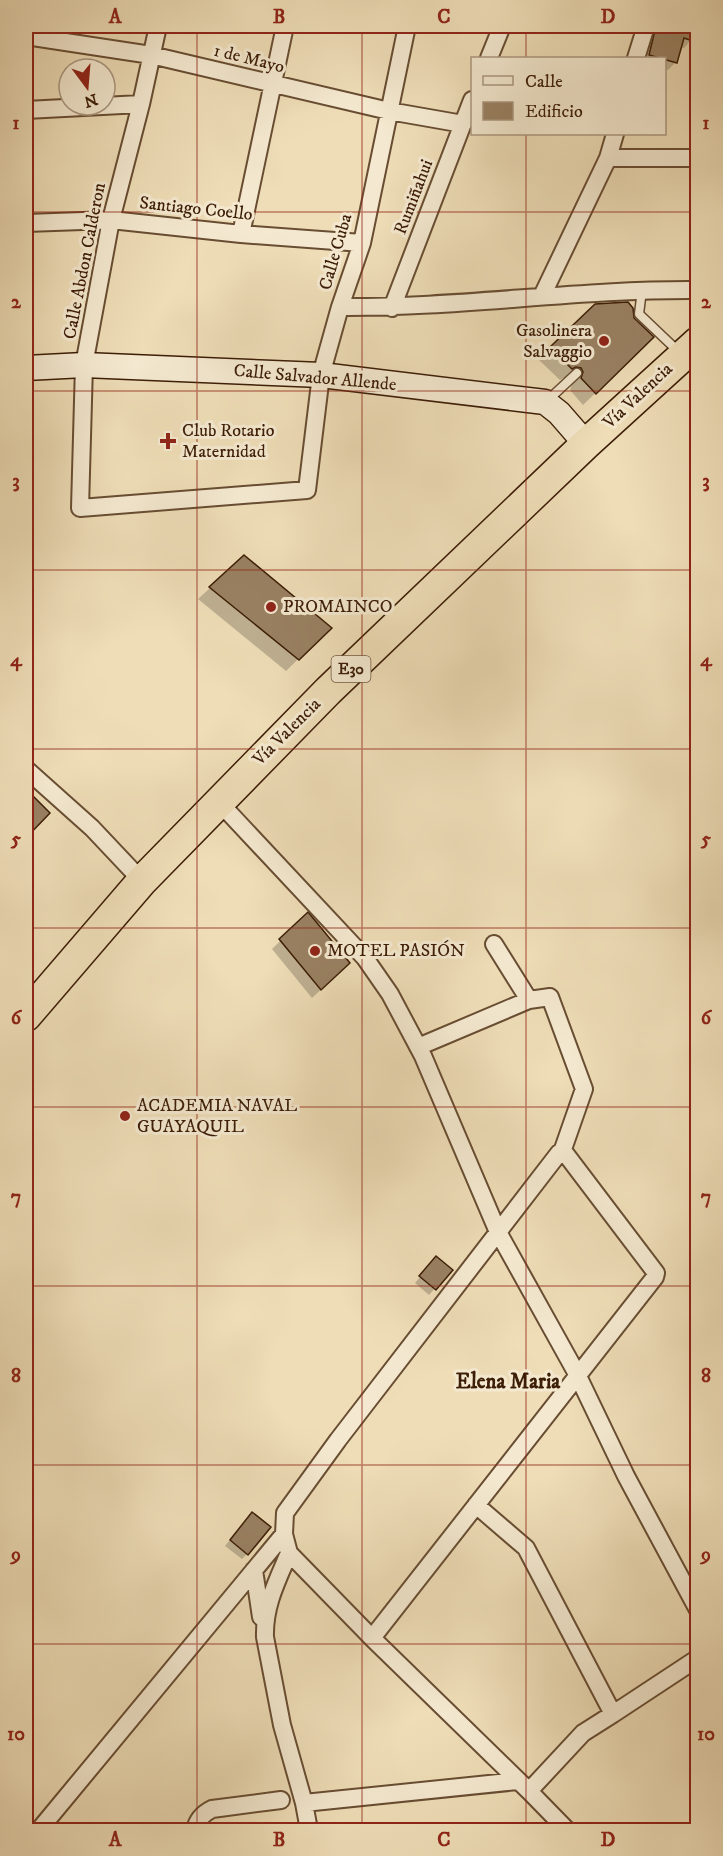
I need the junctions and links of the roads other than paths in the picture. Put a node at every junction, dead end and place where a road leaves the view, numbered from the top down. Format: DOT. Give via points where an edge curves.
graph roads {
  1 [pos="158,26"];
  2 [pos="285,26"];
  3 [pos="407,26"];
  4 [pos="502,26"];
  5 [pos="646,26"];
  6 [pos="36,34"];
  7 [pos="151,55"];
  8 [pos="489,57"];
  9 [pos="636,57"];
  10 [pos="273,86"];
  11 [pos="471,103"];
  12 [pos="141,104"];
  13 [pos="26,110"];
  14 [pos="389,111"];
  15 [pos="463,124"];
  16 [pos="615,135"];
  17 [pos="608,158"];
  18 [pos="698,158"];
  19 [pos="111,220"];
  20 [pos="26,223"];
  21 [pos="241,234"];
  22 [pos="362,243"];
  23 [pos="642,290"];
  24 [pos="698,290"];
  25 [pos="542,296"];
  26 [pos="340,307"];
  27 [pos="392,308"];
  28 [pos="690,349"];
  29 [pos="84,366"];
  30 [pos="26,368"];
  31 [pos="577,373"];
  32 [pos="321,375"];
  33 [pos="545,402"];
  34 [pos="586,444"];
  35 [pos="307,490"];
  36 [pos="26,769"];
  37 [pos="219,802"];
  38 [pos="142,881"];
  39 [pos="494,944"];
  40 [pos="530,1000"];
  41 [pos="27,1011"];
  42 [pos="418,1047"];
  43 [pos="562,1152"];
  44 [pos="498,1232"];
  45 [pos="577,1374"];
  46 [pos="476,1505"];
  47 [pos="284,1534"];
  48 [pos="289,1553"];
  49 [pos="254,1570"];
  50 [pos="698,1610"];
  51 [pos="265,1637"];
  52 [pos="372,1638"];
  53 [pos="698,1658"];
  54 [pos="613,1714"];
  55 [pos="524,1786"];
  56 [pos="281,1800"];
  57 [pos="304,1803"];
  58 [pos="39,1830"];
  59 [pos="195,1830"];
  60 [pos="309,1830"];
  61 [pos="567,1830"];
  1 -- 7 [label="street, Calle Abdon Calderon"];
  2 -- 10 [label="street"];
  3 -- 14 [label="street, Calle Cuba"];
  4 -- 8 [label="street"];
  5 -- 9 [label="street"];
  6 -- 7 [label="street, 1 de Mayo"];
  7 -- 10 [label="street, 1 de Mayo"];
  7 -- 12 [label="street, Calle Abdon Calderon"];
  10 -- 14 [label="street, 1 de Mayo"];
  10 -- 21 [label="street"];
  11 -- 15 [label="street, Rumiñahui"];
  12 -- 13 [label="street"];
  12 -- 19 [label="street, Calle Abdon Calderon"];
  14 -- 15 [label="street, 1 de Mayo"];
  14 -- 22 [label="street, Calle Cuba"];
  15 -- 27 [label="street, Rumiñahui"];
  16 -- 17 [label="street"];
  17 -- 18 [label="street"];
  17 -- 25 [label="street"];
  19 -- 20 [label="street, Santiago Coello"];
  19 -- 21 [label="street, Santiago Coello"];
  19 -- 29 [label="street, Calle Abdon Calderon"];
  21 -- 22 [label="street, Santiago Coello"];
  22 -- 26 [label="street, Calle Cuba"];
  23 -- 24 [label="street"];
  23 -- 25 [label="street"];
  23 -- 28 [label="lane" via="639,314"];
  25 -- 27 [label="street"];
  26 -- 27 [label="street"];
  26 -- 32 [label="street, Calle Cuba"];
  28 -- 34 [label="highway, Vía Valencia / E30"];
  29 -- 30 [label="street, Calle Salvador Allende"];
  29 -- 32 [label="street, Calle Salvador Allende"];
  29 -- 35 [label="street, Calle Abdon Calderon" via="80,508"];
  31 -- 33 [label="lane"];
  32 -- 33 [label="street, Calle Salvador Allende"];
  32 -- 35 [label="street, Calle Cuba"];
  33 -- 34 [label="street"];
  34 -- 37 [label="highway, Vía Valencia / E30" via="328,691"];
  36 -- 38 [label="street" via="92,828"];
  37 -- 38 [label="highway, Vía Valencia / E30"];
  37 -- 42 [label="street" via="365,958 390,994"];
  38 -- 41 [label="highway, Vía Valencia / E30"];
  39 -- 40 [label="street"];
  40 -- 42 [label="street"];
  40 -- 43 [label="street" via="550,997 584,1089"];
  42 -- 44 [label="street"];
  43 -- 44 [label="street"];
  43 -- 45 [label="street" via="656,1273"];
  44 -- 45 [label="street"];
  44 -- 47 [label="street" via="285,1513"];
  45 -- 46 [label="street"];
  45 -- 50 [label="street"];
  46 -- 52 [label="street"];
  46 -- 54 [label="street" via="525,1548"];
  47 -- 48 [label="street"];
  47 -- 49 [label="street"];
  48 -- 51 [label="street" via="268,1603"];
  48 -- 52 [label="street"];
  49 -- 51 [label="street"];
  49 -- 58 [label="street"];
  51 -- 57 [label="street" via="284,1734"];
  52 -- 55 [label="street"];
  53 -- 54 [label="street"];
  54 -- 55 [label="street" via="583,1733"];
  55 -- 57 [label="street"];
  55 -- 61 [label="street"];
  56 -- 59 [label="street" via="212,1809 203,1813"];
  57 -- 60 [label="street"];
}
